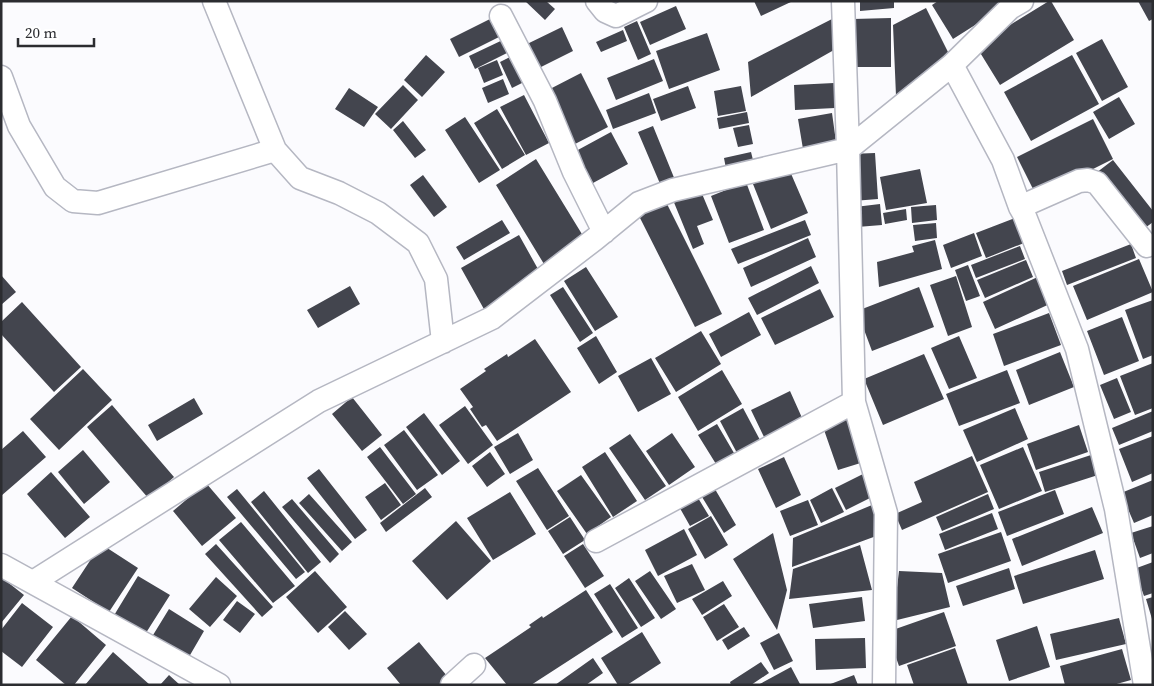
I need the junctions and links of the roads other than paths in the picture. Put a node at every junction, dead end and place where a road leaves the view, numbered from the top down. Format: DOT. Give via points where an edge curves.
graph roads {
  1 [pos="214,1"];
  2 [pos="596,1"];
  3 [pos="646,1"];
  4 [pos="843,1"];
  5 [pos="1014,4"];
  6 [pos="501,16"];
  7 [pos="952,66"];
  8 [pos="1,77"];
  9 [pos="10,120"];
  10 [pos="848,149"];
  11 [pos="275,150"];
  12 [pos="1020,208"];
  13 [pos="604,232"];
  14 [pos="1147,246"];
  15 [pos="443,342"];
  16 [pos="854,402"];
  17 [pos="596,541"];
  18 [pos="1,565"];
  19 [pos="33,582"];
  20 [pos="474,665"];
  21 [pos="219,685"];
  22 [pos="452,685"];
  23 [pos="884,685"];
  24 [pos="1145,685"];
  1 -- 11 [label="street"];
  2 -- 3 [label="street" via="616,16"];
  4 -- 10 [label="street"];
  5 -- 7 [label="street"];
  6 -- 13 [label="street" via="545,101 574,172"];
  7 -- 10 [label="street"];
  7 -- 12 [label="street" via="1003,160"];
  8 -- 9 [label="street"];
  9 -- 11 [label="street" via="55,187 73,201 98,203"];
  10 -- 13 [label="street" via="673,190 639,203"];
  10 -- 16 [label="street"];
  11 -- 15 [label="street" via="300,178 378,213 418,243 436,279"];
  12 -- 14 [label="street" via="1088,180 1096,183"];
  12 -- 24 [label="street" via="1077,349 1116,508"];
  13 -- 15 [label="street" via="492,318"];
  15 -- 19 [label="street" via="318,401"];
  16 -- 17 [label="street"];
  16 -- 23 [label="street" via="886,513"];
  18 -- 19 [label="street"];
  19 -- 21 [label="street"];
  20 -- 22 [label="street"];
}
